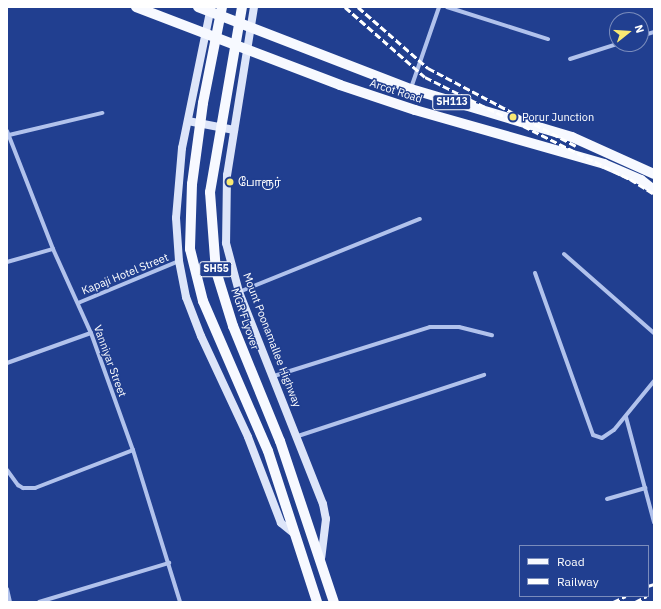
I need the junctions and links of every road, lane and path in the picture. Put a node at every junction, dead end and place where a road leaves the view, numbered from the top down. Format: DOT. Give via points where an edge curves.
graph roads {
  1 [pos="136,7"];
  2 [pos="198,7"];
  3 [pos="222,7"];
  4 [pos="242,7"];
  5 [pos="254,7"];
  6 [pos="438,7"];
  7 [pos="446,7"];
  8 [pos="211,9"];
  9 [pos="251,26"];
  10 [pos="204,31"];
  11 [pos="548,39"];
  12 [pos="609,47"];
  13 [pos="246,48"];
  14 [pos="570,59"];
  15 [pos="411,89"];
  16 [pos="102,113"];
  17 [pos="188,121"];
  18 [pos="234,130"];
  19 [pos="8,133"];
  20 [pos="654,174"];
  21 [pos="654,190"];
  22 [pos="420,219"];
  23 [pos="53,249"];
  24 [pos="564,254"];
  25 [pos="7,262"];
  26 [pos="179,262"];
  27 [pos="535,273"];
  28 [pos="240,292"];
  29 [pos="78,302"];
  30 [pos="91,333"];
  31 [pos="654,333"];
  32 [pos="492,335"];
  33 [pos="7,363"];
  34 [pos="484,375"];
  35 [pos="274,376"];
  36 [pos="654,381"];
  37 [pos="626,417"];
  38 [pos="298,436"];
  39 [pos="133,450"];
  40 [pos="7,470"];
  41 [pos="645,488"];
  42 [pos="608,499"];
  43 [pos="654,522"];
  44 [pos="296,535"];
  45 [pos="321,557"];
  46 [pos="169,563"];
  47 [pos="7,589"];
  48 [pos="48,601"];
  49 [pos="10,602"];
  50 [pos="39,602"];
  51 [pos="180,602"];
  52 [pos="317,602"];
  53 [pos="334,602"];
  1 -- 10 [label="main road, SH113"];
  2 -- 8 [label="main road, SH113"];
  3 -- 44 [label="main road, SH55" via="192,184 190,249 203,301 268,451"];
  4 -- 45 [label="main road, MGR FLyover / SH55" via="210,192 216,271 232,326 280,441"];
  5 -- 9 [label="street, Mount Poonamallee Highway"];
  6 -- 15 [label="street"];
  7 -- 11 [label="street"];
  8 -- 9 [label="main road, SH113"];
  8 -- 10 [label="street"];
  9 -- 13 [label="street, Mount Poonamallee Highway"];
  9 -- 15 [label="main road, Arcot Road / SH113"];
  10 -- 13 [label="main road, SH113"];
  10 -- 17 [label="street"];
  12 -- 14 [label="street"];
  13 -- 18 [label="street, Mount Poonamallee Highway"];
  13 -- 21 [label="main road, Arcot Road / SH113" via="340,85 415,110 604,164 641,180"];
  15 -- 20 [label="main road, Arcot Road / SH113" via="572,137"];
  16 -- 19 [label="street"];
  17 -- 18 [label="street"];
  17 -- 26 [label="street" via="176,218"];
  18 -- 28 [label="street, Mount Poonamallee Highway" via="227,175 226,243"];
  19 -- 23 [label="street, Vanniyar Street"];
  22 -- 28 [label="street"];
  23 -- 25 [label="street"];
  23 -- 29 [label="street, Vanniyar Street"];
  24 -- 31 [label="street"];
  26 -- 29 [label="street, Kapaji Hotel Street"];
  26 -- 44 [label="street" via="186,297 201,336 248,437 281,523"];
  27 -- 37 [label="street" via="593,435 597,438 605,437"];
  28 -- 35 [label="street, Mount Poonamallee Highway"];
  29 -- 30 [label="street, Vanniyar Street"];
  30 -- 33 [label="street"];
  30 -- 39 [label="street, Vanniyar Street"];
  32 -- 35 [label="street" via="458,327 430,327"];
  34 -- 38 [label="street"];
  35 -- 38 [label="street, Mount Poonamallee Highway"];
  36 -- 37 [label="street"];
  37 -- 41 [label="street"];
  38 -- 45 [label="street, Mount Poonamallee Highway" via="326,519"];
  39 -- 40 [label="street" via="35,488 23,488 18,485"];
  39 -- 46 [label="street, Vanniyar Street"];
  41 -- 42 [label="street"];
  41 -- 43 [label="street"];
  44 -- 52 [label="main road, SH55"];
  45 -- 53 [label="main road, SH55"];
  46 -- 48 [label="street"];
  46 -- 51 [label="street, Vanniyar Street"];
  47 -- 49 [label="street"];
  48 -- 50 [label="street"];
}
